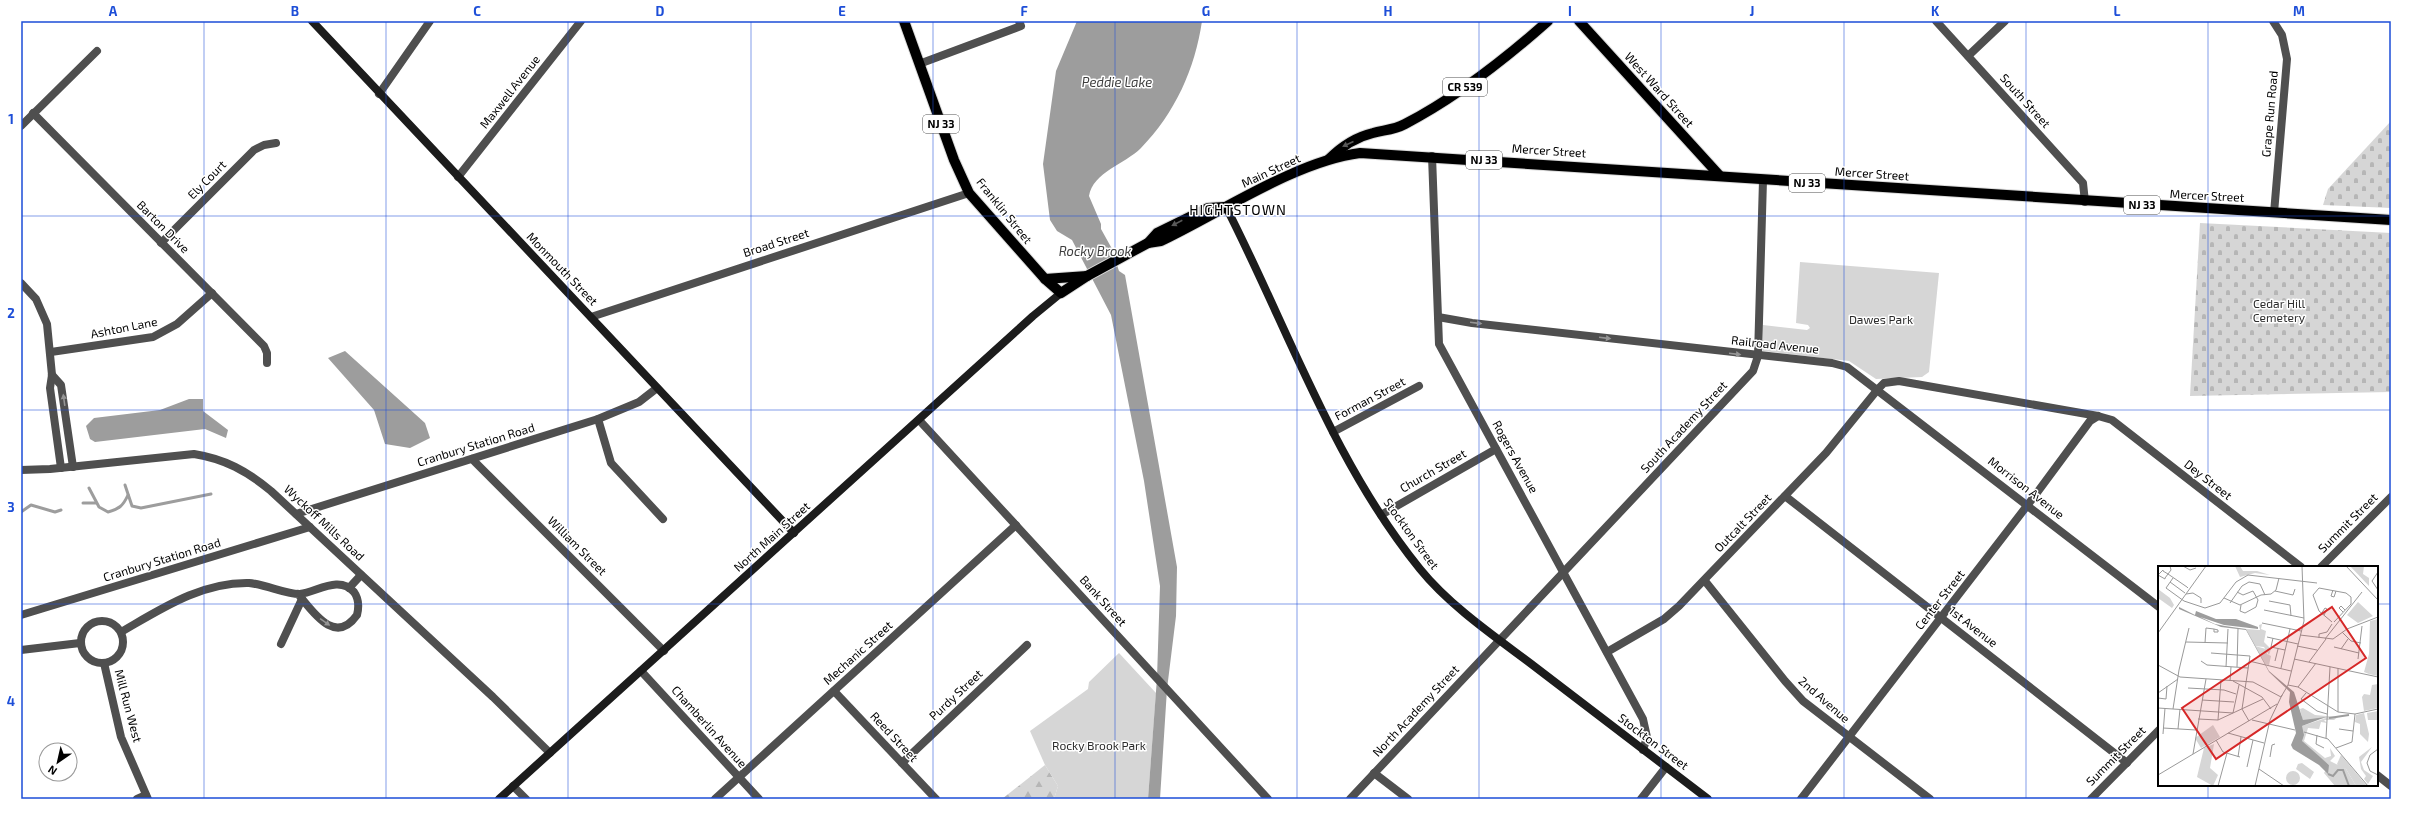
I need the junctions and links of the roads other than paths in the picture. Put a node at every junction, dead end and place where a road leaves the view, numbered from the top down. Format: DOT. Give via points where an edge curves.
graph roads {
  1 [pos="312,21"];
  2 [pos="430,21"];
  3 [pos="581,21"];
  4 [pos="904,21"];
  5 [pos="1548,21"];
  6 [pos="1579,21"];
  7 [pos="1936,21"];
  8 [pos="2005,21"];
  9 [pos="2273,21"];
  10 [pos="1020,24"];
  11 [pos="97,51"];
  12 [pos="1968,56"];
  13 [pos="919,64"];
  14 [pos="379,94"];
  15 [pos="32,113"];
  16 [pos="21,126"];
  17 [pos="276,143"];
  18 [pos="1432,156"];
  19 [pos="1328,161"];
  20 [pos="1720,176"];
  21 [pos="458,177"];
  22 [pos="1763,180"];
  23 [pos="969,192"];
  24 [pos="2085,202"];
  25 [pos="1226,207"];
  26 [pos="2274,213"];
  27 [pos="2391,220"];
  28 [pos="162,243"];
  29 [pos="1087,276"];
  30 [pos="1045,279"];
  31 [pos="21,284"];
  32 [pos="212,293"];
  33 [pos="1061,293"];
  34 [pos="591,317"];
  35 [pos="1438,317"];
  36 [pos="51,352"];
  37 [pos="1758,356"];
  38 [pos="267,363"];
  39 [pos="52,375"];
  40 [pos="1419,386"];
  41 [pos="657,388"];
  42 [pos="1878,389"];
  43 [pos="2098,416"];
  44 [pos="598,419"];
  45 [pos="919,420"];
  46 [pos="68,426"];
  47 [pos="56,427"];
  48 [pos="1333,432"];
  49 [pos="1496,449"];
  50 [pos="472,459"];
  51 [pos="73,467"];
  52 [pos="62,468"];
  53 [pos="21,470"];
  54 [pos="1785,496"];
  55 [pos="2391,497"];
  56 [pos="2028,505"];
  57 [pos="296,514"];
  58 [pos="1381,515"];
  59 [pos="663,519"];
  60 [pos="1016,525"];
  61 [pos="310,527"];
  62 [pos="794,533"];
  63 [pos="2300,566"];
  64 [pos="2322,566"];
  65 [pos="1564,572"];
  66 [pos="361,575"];
  67 [pos="1705,581"];
  68 [pos="349,588"];
  69 [pos="300,597"];
  70 [pos="2158,606"];
  71 [pos="21,615"];
  72 [pos="1941,618"];
  73 [pos="120,632"];
  74 [pos="1500,640"];
  75 [pos="80,642"];
  76 [pos="280,644"];
  77 [pos="1027,645"];
  78 [pos="21,650"];
  79 [pos="664,651"];
  80 [pos="1607,652"];
  81 [pos="104,663"];
  82 [pos="641,671"];
  83 [pos="834,691"];
  84 [pos="2158,731"];
  85 [pos="1849,737"];
  86 [pos="1643,750"];
  87 [pos="550,753"];
  88 [pos="902,763"];
  89 [pos="2127,763"];
  90 [pos="1666,767"];
  91 [pos="1374,773"];
  92 [pos="2378,776"];
  93 [pos="738,778"];
  94 [pos="513,786"];
  95 [pos="2391,786"];
  96 [pos="148,797"];
  97 [pos="137,799"];
  98 [pos="499,799"];
  99 [pos="526,799"];
  100 [pos="716,799"];
  101 [pos="759,799"];
  102 [pos="936,799"];
  103 [pos="1268,799"];
  104 [pos="1350,799"];
  105 [pos="1408,799"];
  106 [pos="1642,799"];
  107 [pos="1708,799"];
  108 [pos="1801,799"];
  109 [pos="1930,799"];
  110 [pos="2090,799"];
  1 -- 14 [label="street, Monmouth Street"];
  2 -- 14 [label="street"];
  3 -- 21 [label="street, Maxwell Avenue"];
  4 -- 13 [label="main road, Franklin Street / NJ 33"];
  5 -- 19 [label="main road, CR 539, one-way" via="1453,96 1399,127 1372,133 1342,146"];
  6 -- 20 [label="main road, West Ward Street"];
  7 -- 12 [label="street, South Street"];
  8 -- 12 [label="street"];
  9 -- 26 [label="street, Grape Run Road" via="2282,35 2287,59"];
  10 -- 13 [label="street"];
  11 -- 15 [label="street"];
  12 -- 24 [label="street, South Street" via="2083,183"];
  13 -- 23 [label="main road, Franklin Street / NJ 33" via="954,160"];
  14 -- 21 [label="street, Monmouth Street"];
  15 -- 16 [label="street"];
  15 -- 28 [label="street, Barton Drive"];
  17 -- 28 [label="street, Ely Court" via="254,150"];
  18 -- 19 [label="main road, Mercer Street / NJ 33" via="1360,153"];
  18 -- 20 [label="main road, Mercer Street / NJ 33"];
  18 -- 35 [label="street, Rogers Avenue"];
  19 -- 25 [label="main road, Main Street / NJ 33" via="1287,177"];
  20 -- 22 [label="main road, Mercer Street / NJ 33"];
  21 -- 34 [label="street, Monmouth Street"];
  22 -- 24 [label="main road, Mercer Street / NJ 33"];
  22 -- 37 [label="street, South Academy Street"];
  23 -- 30 [label="main road, Franklin Street / NJ 33"];
  23 -- 34 [label="street, Broad Street"];
  24 -- 26 [label="main road, Mercer Street / NJ 33"];
  25 -- 29 [label="main road, Main Street / NJ 33" via="1161,241 1148,243"];
  25 -- 48 [label="street, Stockton Street"];
  26 -- 27 [label="main road, Mercer Street / NJ 33"];
  28 -- 32 [label="street, Barton Drive"];
  29 -- 30 [label="main road"];
  29 -- 33 [label="main road, Main Street / NJ 33"];
  30 -- 33 [label="main road, Franklin Street / NJ 33"];
  31 -- 36 [label="street" via="36,298 46,324"];
  32 -- 36 [label="street, Ashton Lane" via="178,324 153,337"];
  32 -- 38 [label="street, Barton Drive" via="264,346"];
  33 -- 45 [label="street, North Main Street"];
  34 -- 41 [label="street, Monmouth Street"];
  35 -- 37 [label="street, Railroad Avenue, one-way"];
  35 -- 49 [label="street, Rogers Avenue" via="1439,344"];
  36 -- 39 [label="street"];
  37 -- 42 [label="street, Railroad Avenue" via="1838,364 1847,367"];
  37 -- 65 [label="street, South Academy Street" via="1753,371"];
  46 -- 39 [label="street, one-way" via="62,385"];
  39 -- 47 [label="street" via="50,388"];
  40 -- 48 [label="street, Forman Street"];
  41 -- 44 [label="street, Cranbury Station Road" via="633,405"];
  41 -- 62 [label="street, Monmouth Street"];
  42 -- 43 [label="street" via="1884,383 1899,381"];
  42 -- 54 [label="street, Outcalt Street" via="1826,453"];
  42 -- 56 [label="street, Morrison Avenue"];
  43 -- 56 [label="street, Center Street" via="2090,421"];
  43 -- 63 [label="street, Dey Street" via="2112,420"];
  44 -- 50 [label="street, Cranbury Station Road"];
  44 -- 59 [label="street" via="611,463"];
  45 -- 60 [label="street, Bank Street"];
  45 -- 62 [label="street, North Main Street"];
  46 -- 47 [label="street"];
  46 -- 51 [label="street"];
  47 -- 52 [label="street"];
  48 -- 58 [label="street, Stockton Street"];
  49 -- 58 [label="street, Church Street"];
  49 -- 65 [label="street, Rogers Avenue"];
  50 -- 57 [label="street, Cranbury Station Road"];
  50 -- 79 [label="street, William Street"];
  51 -- 52 [label="street, Wyckoff Mills Road"];
  51 -- 57 [label="street, Wyckoff Mills Road" via="194,454 216,458 253,476"];
  52 -- 53 [label="street, Wyckoff Mills Road"];
  54 -- 67 [label="street, Outcalt Street"];
  54 -- 72 [label="street, 1st Avenue"];
  55 -- 64 [label="street, Summit Street"];
  56 -- 70 [label="street, Morrison Avenue"];
  56 -- 72 [label="street, Center Street"];
  57 -- 61 [label="street, Wyckoff Mills Road"];
  58 -- 74 [label="street, Stockton Street" via="1431,582"];
  60 -- 83 [label="street, Mechanic Street"];
  60 -- 103 [label="street, Bank Street"];
  61 -- 66 [label="street, Wyckoff Mills Road"];
  61 -- 71 [label="street, Cranbury Station Road"];
  62 -- 79 [label="street, North Main Street"];
  65 -- 74 [label="street, South Academy Street"];
  65 -- 80 [label="street, Rogers Avenue"];
  66 -- 68 [label="street"];
  66 -- 87 [label="street, Wyckoff Mills Road"];
  67 -- 80 [label="street, Outcalt Street" via="1664,619"];
  67 -- 85 [label="street, 2nd Avenue" via="1794,692"];
  68 -- 69 [label="street" via="336,584"];
  69 -- 68 [label="street, one-way" via="326,625 339,628 346,626 357,615 358,599"];
  69 -- 73 [label="street" via="252,583 217,586 175,601"];
  69 -- 76 [label="street"];
  72 -- 85 [label="street, Center Street"];
  72 -- 89 [label="street, 1st Avenue"];
  73 -- 75 [label="street" via="117,626 105,620 93,622 83,630"];
  73 -- 81 [label="street" via="123,637 122,649 115,659"];
  74 -- 86 [label="street, Stockton Street"];
  74 -- 91 [label="street, North Academy Street"];
  75 -- 78 [label="street"];
  75 -- 81 [label="street" via="90,660"];
  77 -- 88 [label="street, Purdy Street"];
  79 -- 82 [label="street, North Main Street"];
  80 -- 86 [label="street, Rogers Avenue" via="1643,719 1647,737"];
  81 -- 96 [label="street, Mill Run West" via="121,737"];
  82 -- 87 [label="street, North Main Street"];
  82 -- 93 [label="street, Chamberlin Avenue"];
  83 -- 88 [label="street, Reed Street"];
  83 -- 93 [label="street, Mechanic Street"];
  84 -- 89 [label="street, Summit Street"];
  85 -- 108 [label="street, Center Street"];
  85 -- 109 [label="street, 2nd Avenue"];
  86 -- 90 [label="street, Stockton Street"];
  87 -- 94 [label="street, North Main Street"];
  88 -- 102 [label="street, Reed Street"];
  89 -- 110 [label="street, Summit Street"];
  90 -- 106 [label="street"];
  90 -- 107 [label="street, Stockton Street"];
  91 -- 104 [label="street, North Academy Street"];
  91 -- 105 [label="street"];
  92 -- 95 [label="street"];
  93 -- 100 [label="street, Mechanic Street"];
  93 -- 101 [label="street, Chamberlin Avenue"];
  94 -- 98 [label="street, North Main Street"];
  94 -- 99 [label="street"];
  96 -- 97 [label="street"];
}
